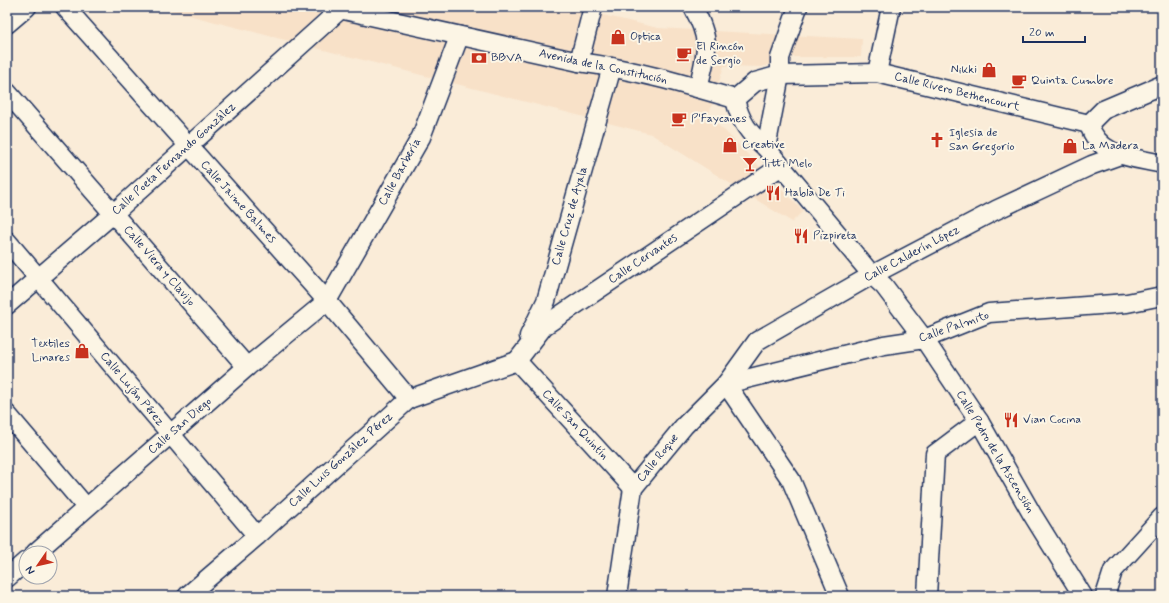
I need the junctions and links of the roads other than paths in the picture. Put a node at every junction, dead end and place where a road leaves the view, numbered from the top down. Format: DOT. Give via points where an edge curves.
graph roads {
  1 [pos="27,7"];
  2 [pos="65,7"];
  3 [pos="593,7"];
  4 [pos="693,7"];
  5 [pos="798,7"];
  6 [pos="891,7"];
  7 [pos="337,8"];
  8 [pos="7,24"];
  9 [pos="459,37"];
  10 [pos="579,62"];
  11 [pos="612,67"];
  12 [pos="877,73"];
  13 [pos="780,75"];
  14 [pos="1162,85"];
  15 [pos="698,88"];
  16 [pos="7,92"];
  17 [pos="737,96"];
  18 [pos="1089,124"];
  19 [pos="188,147"];
  20 [pos="766,148"];
  21 [pos="1120,155"];
  22 [pos="1162,164"];
  23 [pos="780,167"];
  24 [pos="114,213"];
  25 [pos="7,241"];
  26 [pos="872,275"];
  27 [pos="39,278"];
  28 [pos="1162,296"];
  29 [pos="328,301"];
  30 [pos="7,305"];
  31 [pos="924,339"];
  32 [pos="517,362"];
  33 [pos="247,368"];
  34 [pos="726,384"];
  35 [pos="409,399"];
  36 [pos="7,414"];
  37 [pos="979,421"];
  38 [pos="171,435"];
  39 [pos="633,488"];
  40 [pos="86,507"];
  41 [pos="1162,517"];
  42 [pos="257,536"];
  43 [pos="44,545"];
  44 [pos="18,568"];
  45 [pos="7,578"];
  46 [pos="187,596"];
  47 [pos="617,596"];
  48 [pos="840,596"];
  49 [pos="927,596"];
  50 [pos="1082,596"];
  51 [pos="1105,596"];
  1 -- 8 [label="street"];
  2 -- 19 [label="street, Calle Jaime Balmes"];
  3 -- 10 [label="street"];
  4 -- 15 [label="street" via="707,42"];
  5 -- 13 [label="street" via="780,58"];
  6 -- 12 [label="street"];
  7 -- 9 [label="street, Avenida de la Constitución"];
  7 -- 19 [label="street, Calle Poeta Fernando González"];
  9 -- 10 [label="street, Avenida de la Constitución"];
  9 -- 29 [label="street, Calle Barbería" via="420,137"];
  10 -- 11 [label="street, Avenida de la Constitución"];
  11 -- 15 [label="street, Avenida de la Constitución"];
  11 -- 32 [label="street, Calle Cruz de Ayala" via="546,301"];
  12 -- 13 [label="street, Calle Rivero Bethencourt"];
  12 -- 18 [label="street, Calle Rivero Bethencourt"];
  13 -- 17 [label="street, Calle Rivero Bethencourt" via="755,82"];
  13 -- 20 [label="street"];
  14 -- 18 [label="street" via="1103,110"];
  15 -- 17 [label="street, Avenida de la Constitución"];
  16 -- 24 [label="street, Calle Viera y Clavijo"];
  17 -- 20 [label="street, Calle Pedro de la Ascensión" via="739,115 750,134"];
  18 -- 21 [label="street" via="1092,136 1104,148"];
  19 -- 24 [label="street, Calle Poeta Fernando González"];
  19 -- 29 [label="street, Calle Jaime Balmes"];
  20 -- 23 [label="street, Calle Pedro de la Ascensión"];
  21 -- 22 [label="street"];
  21 -- 26 [label="street, Calle Calderín López" via="1092,165 996,210"];
  23 -- 26 [label="street, Calle Pedro de la Ascensión"];
  23 -- 32 [label="street, Calle Cervantes" via="544,326"];
  24 -- 27 [label="street, Calle Poeta Fernando González"];
  24 -- 33 [label="street, Calle Viera y Clavijo"];
  25 -- 27 [label="street, Calle Luján Pérez"];
  26 -- 31 [label="street, Calle Pedro de la Ascensión" via="884,286"];
  26 -- 34 [label="street, Calle Calderín López" via="757,341"];
  27 -- 30 [label="street, Calle Poeta Fernando González"];
  27 -- 38 [label="street, Calle Luján Pérez"];
  28 -- 31 [label="street, Calle Palmito" via="1127,303 989,313"];
  29 -- 33 [label="street, Calle San Diego"];
  29 -- 35 [label="street, Calle Jaime Balmes"];
  31 -- 34 [label="street, Calle Palmito" via="884,346"];
  31 -- 37 [label="street, Calle Pedro de la Ascensión"];
  32 -- 35 [label="street, Calle Luis González Pérez"];
  32 -- 39 [label="street, Calle San Quintín"];
  33 -- 38 [label="street, Calle San Diego"];
  34 -- 39 [label="street, Calle Roque" via="684,426"];
  34 -- 48 [label="street" via="791,480"];
  35 -- 42 [label="street, Calle Luis González Pérez"];
  36 -- 40 [label="street"];
  37 -- 49 [label="street" via="935,454"];
  37 -- 50 [label="street, Calle Pedro de la Ascensión"];
  38 -- 40 [label="street, Calle San Diego"];
  38 -- 42 [label="street, Calle Luján Pérez"];
  39 -- 47 [label="street, Calle Roque"];
  40 -- 43 [label="street, Calle San Diego"];
  41 -- 51 [label="street" via="1113,571"];
  42 -- 46 [label="street, Calle Luis González Pérez"];
  44 -- 45 [label="street"];
}
